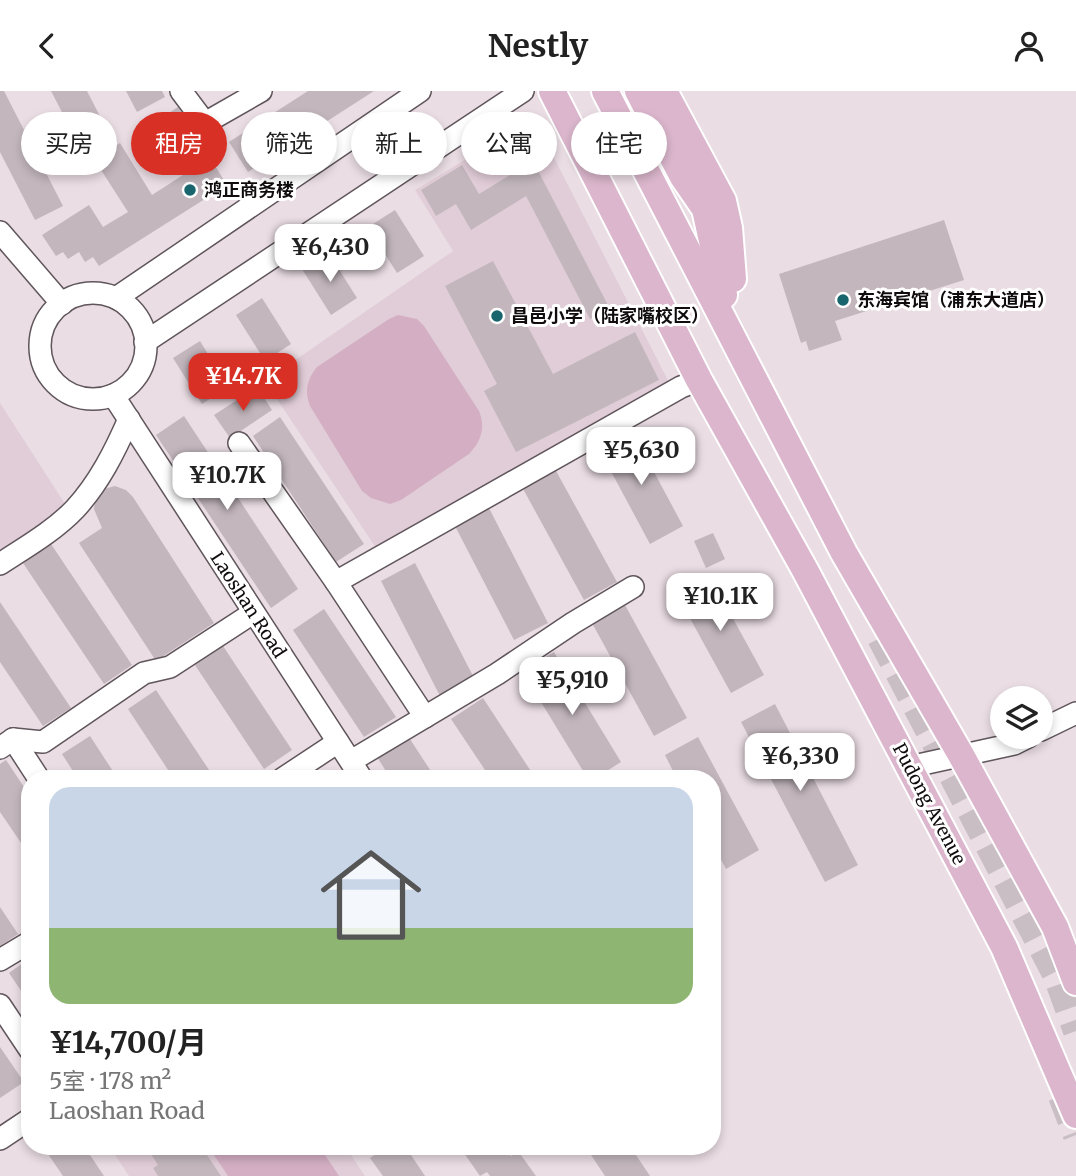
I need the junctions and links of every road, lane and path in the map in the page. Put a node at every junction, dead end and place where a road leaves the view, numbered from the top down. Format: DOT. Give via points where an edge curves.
graph roads {
  1 [pos="181,91"];
  2 [pos="261,91"];
  3 [pos="420,91"];
  4 [pos="523,91"];
  5 [pos="552,91"];
  6 [pos="605,91"];
  7 [pos="638,91"];
  8 [pos="664,91"];
  9 [pos="0,232"];
  10 [pos="116,298"];
  11 [pos="61,304"];
  12 [pos="736,341"];
  13 [pos="145,342"];
  14 [pos="699,380"];
  15 [pos="113,395"];
  16 [pos="129,419"];
  17 [pos="239,443"];
  18 [pos="0,564"];
  19 [pos="336,582"];
  20 [pos="634,587"];
  21 [pos="253,613"];
  22 [pos="1076,713"];
  23 [pos="425,717"];
  24 [pos="1053,724"];
  25 [pos="338,742"];
  26 [pos="6,743"];
  27 [pos="990,749"];
  28 [pos="961,755"];
  29 [pos="909,767"];
  30 [pos="31,770"];
  31 [pos="296,770"];
  32 [pos="356,770"];
  33 [pos="21,947"];
  34 [pos="0,960"];
  35 [pos="1076,982"];
  36 [pos="0,1006"];
  37 [pos="21,1038"];
  38 [pos="1076,1115"];
  39 [pos="21,1125"];
  40 [pos="0,1139"];
  1 -- 2 [label="street" via="205,123"];
  3 -- 10 [label="street"];
  4 -- 13 [label="street"];
  5 -- 14 [label="main road, Pudong Avenue"];
  6 -- 12 [label="main road"];
  7 -- 12 [label="main road" via="705,209"];
  8 -- 12 [label="main road" via="723,201"];
  9 -- 11 [label="street"];
  10 -- 11 [label="street" via="83,294"];
  10 -- 13 [label="street" via="138,317"];
  11 -- 15 [label="street" via="44,325 40,342 50,376 78,397"];
  12 -- 28 [label="main road" via="844,553"];
  13 -- 15 [label="street" via="145,359 138,374"];
  14 -- 19 [label="street"];
  14 -- 29 [label="main road, Pudong Avenue"];
  15 -- 16 [label="street, Laoshan Road"];
  16 -- 18 [label="street" via="116,450 76,508"];
  16 -- 21 [label="street, Laoshan Road"];
  17 -- 19 [label="street"];
  19 -- 23 [label="street"];
  20 -- 23 [label="street"];
  21 -- 25 [label="street, Laoshan Road"];
  21 -- 26 [label="street" via="170,667 144,673 43,742"];
  22 -- 24 [label="street"];
  23 -- 32 [label="street"];
  25 -- 31 [label="street"];
  25 -- 32 [label="street, Laoshan Road"];
  26 -- 30 [label="street"];
  27 -- 28 [label="street"];
  28 -- 29 [label="street"];
  28 -- 35 [label="main road" via="1055,927"];
  29 -- 38 [label="main road, Pudong Avenue" via="1004,947"];
  33 -- 34 [label="street"];
  36 -- 37 [label="street"];
  39 -- 40 [label="street"];
}
